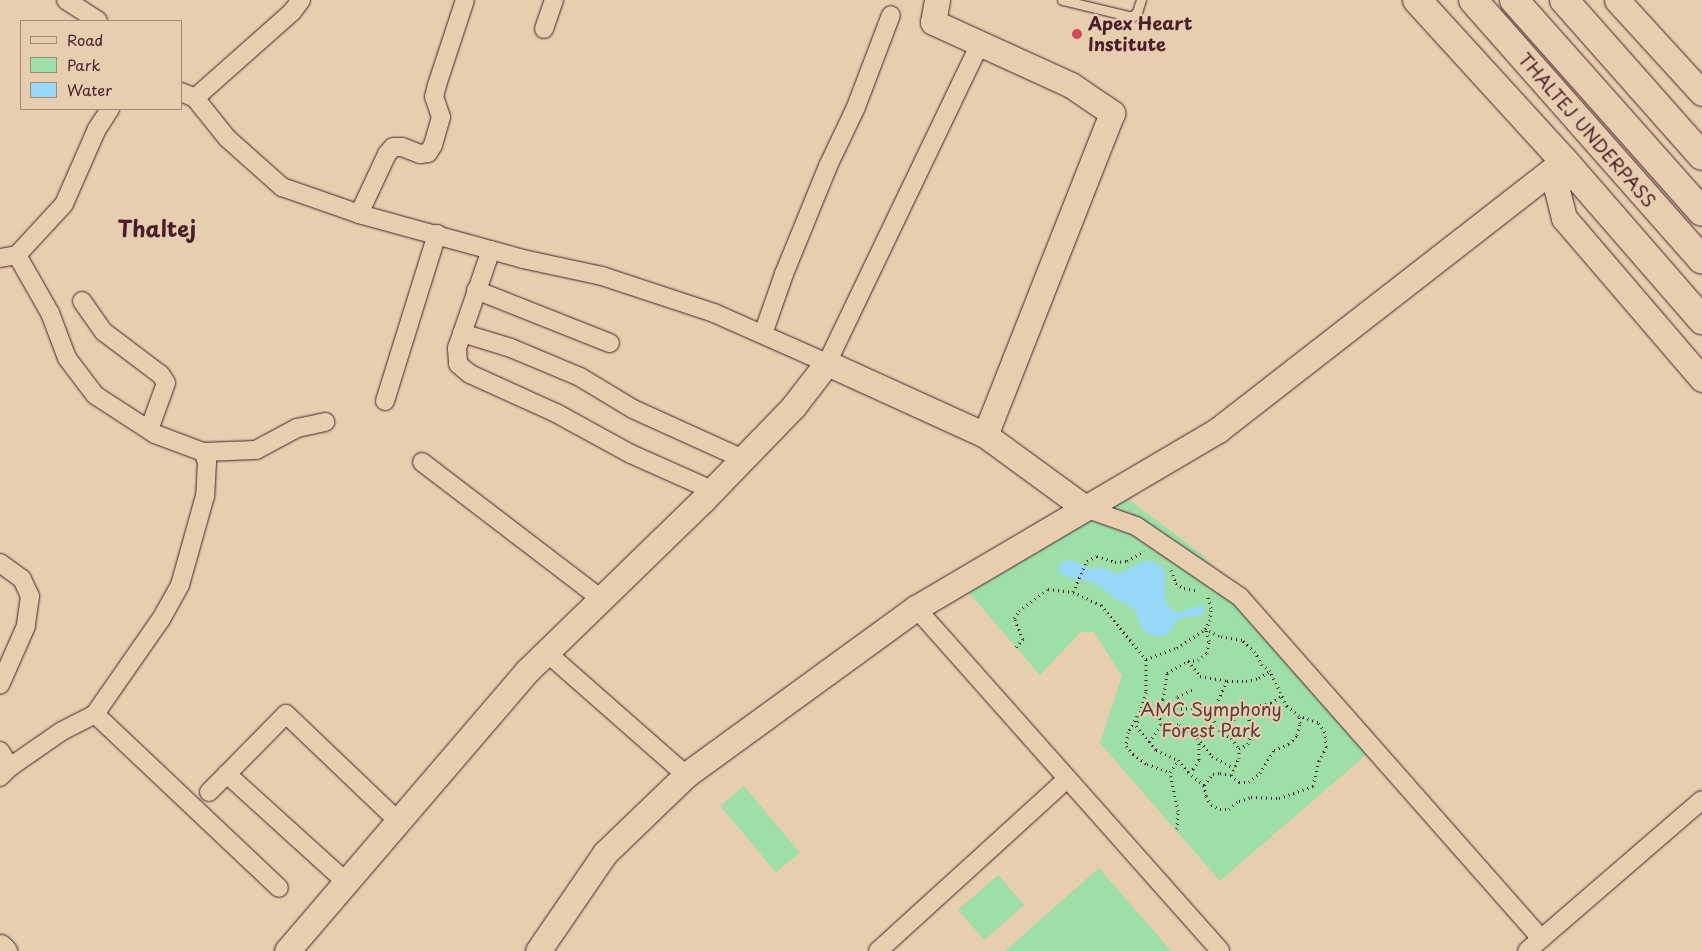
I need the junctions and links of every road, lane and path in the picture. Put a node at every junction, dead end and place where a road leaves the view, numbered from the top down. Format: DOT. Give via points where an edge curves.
graph roads {
  1 [pos="66,0"];
  2 [pos="301,0"];
  3 [pos="465,0"];
  4 [pos="554,0"];
  5 [pos="937,0"];
  6 [pos="1062,0"];
  7 [pos="1141,0"];
  8 [pos="1417,0"];
  9 [pos="1473,0"];
  10 [pos="1514,0"];
  11 [pos="1564,0"];
  12 [pos="1618,0"];
  13 [pos="891,16"];
  14 [pos="96,20"];
  15 [pos="544,29"];
  16 [pos="980,43"];
  17 [pos="1702,93"];
  18 [pos="188,95"];
  19 [pos="109,110"];
  20 [pos="1702,156"];
  21 [pos="1564,160"];
  22 [pos="1702,212"];
  23 [pos="360,214"];
  24 [pos="436,234"];
  25 [pos="491,250"];
  26 [pos="8,256"];
  27 [pos="1702,260"];
  28 [pos="476,290"];
  29 [pos="82,301"];
  30 [pos="1702,320"];
  31 [pos="462,332"];
  32 [pos="763,334"];
  33 [pos="610,343"];
  34 [pos="827,363"];
  35 [pos="1702,379"];
  36 [pos="384,401"];
  37 [pos="325,422"];
  38 [pos="149,430"];
  39 [pos="984,435"];
  40 [pos="203,452"];
  41 [pos="743,459"];
  42 [pos="422,462"];
  43 [pos="712,490"];
  44 [pos="1085,508"];
  45 [pos="1146,550"];
  46 [pos="0,562"];
  47 [pos="1167,563"];
  48 [pos="1073,592"];
  49 [pos="601,599"];
  50 [pos="916,608"];
  51 [pos="1206,629"];
  52 [pos="1016,647"];
  53 [pos="546,652"];
  54 [pos="1146,658"];
  55 [pos="1188,662"];
  56 [pos="1270,671"];
  57 [pos="1227,681"];
  58 [pos="0,685"];
  59 [pos="1192,690"];
  60 [pos="1283,695"];
  61 [pos="1158,709"];
  62 [pos="1176,709"];
  63 [pos="1212,711"];
  64 [pos="95,714"];
  65 [pos="1138,714"];
  66 [pos="1299,716"];
  67 [pos="1161,724"];
  68 [pos="1231,738"];
  69 [pos="1199,741"];
  70 [pos="1149,742"];
  71 [pos="1239,749"];
  72 [pos="0,751"];
  73 [pos="1178,760"];
  74 [pos="1234,768"];
  75 [pos="5,772"];
  76 [pos="1170,772"];
  77 [pos="1188,772"];
  78 [pos="227,774"];
  79 [pos="686,775"];
  80 [pos="1230,775"];
  81 [pos="1067,779"];
  82 [pos="1204,785"];
  83 [pos="209,792"];
  84 [pos="1702,800"];
  85 [pos="398,822"];
  86 [pos="1177,829"];
  87 [pos="346,882"];
  88 [pos="279,888"];
  89 [pos="1541,938"];
  90 [pos="0,947"];
  91 [pos="4,951"];
  92 [pos="287,951"];
  93 [pos="538,951"];
  94 [pos="878,951"];
  95 [pos="1220,951"];
  96 [pos="1527,951"];
  1 -- 14 [label="street"];
  2 -- 18 [label="street" via="292,12"];
  3 -- 23 [label="street" via="434,97 441,117 433,145 428,153 420,154 402,146 393,147"];
  4 -- 15 [label="street"];
  5 -- 16 [label="street" via="933,22"];
  6 -- 7 [label="lane" via="1128,16 1138,12"];
  8 -- 21 [label="main road"];
  9 -- 27 [label="main road, THALTEJ UNDERPASS"];
  10 -- 22 [label="main road, THALTEJ UNDERPASS"];
  11 -- 20 [label="main road"];
  12 -- 17 [label="street"];
  13 -- 32 [label="street" via="784,274"];
  16 -- 34 [label="street"];
  16 -- 39 [label="street" via="1071,85 1112,113"];
  18 -- 23 [label="street" via="227,138 282,187"];
  19 -- 26 [label="street" via="97,129 64,204"];
  21 -- 30 [label="main road"];
  21 -- 35 [label="street" via="1558,190 1564,218"];
  21 -- 44 [label="street" via="1218,430"];
  23 -- 24 [label="street"];
  24 -- 25 [label="street"];
  24 -- 36 [label="street"];
  25 -- 28 [label="street"];
  25 -- 32 [label="street" via="602,276 714,313"];
  26 -- 38 [label="street" via="50,313 67,358 95,395"];
  28 -- 31 [label="street"];
  28 -- 33 [label="street"];
  29 -- 38 [label="street" via="104,332 161,375 166,383"];
  31 -- 41 [label="street" via="511,348 580,377 633,409"];
  31 -- 43 [label="street" via="456,348 458,364 470,374 556,413 631,454"];
  32 -- 34 [label="street"];
  34 -- 39 [label="street"];
  34 -- 41 [label="street" via="793,407"];
  37 -- 40 [label="street" via="297,428 256,450"];
  38 -- 40 [label="street"];
  39 -- 44 [label="street"];
  40 -- 64 [label="street" via="207,462 205,496 180,585 162,619"];
  41 -- 43 [label="street"];
  42 -- 49 [label="street"];
  43 -- 49 [label="street"];
  44 -- 50 [label="street"];
  44 -- 89 [label="street" via="1136,526 1240,597"];
  45 -- 48 [label="path" via="1127,561 1115,562 1097,556 1087,561"];
  46 -- 58 [label="street" via="22,579 30,596 26,626"];
  47 -- 51 [label="path" via="1176,583 1207,593 1212,608"];
  48 -- 52 [label="path" via="1048,589 1019,610 1014,618 1023,639"];
  48 -- 54 [label="path" via="1101,605"];
  49 -- 53 [label="street"];
  50 -- 79 [label="street"];
  50 -- 81 [label="street"];
  51 -- 54 [label="path" via="1177,648"];
  51 -- 55 [label="path" via="1207,653"];
  51 -- 56 [label="path" via="1219,636 1242,640"];
  53 -- 79 [label="street"];
  53 -- 85 [label="street"];
  54 -- 65 [label="path" via="1146,692"];
  55 -- 57 [label="path" via="1200,676"];
  55 -- 61 [label="path" via="1167,673"];
  56 -- 57 [label="path" via="1252,679"];
  56 -- 60 [label="path"];
  57 -- 63 [label="path"];
  59 -- 62 [label="path" via="1177,697"];
  60 -- 66 [label="path" via="1287,706"];
  60 -- 71 [label="path" via="1247,712 1252,730 1248,744"];
  61 -- 62 [label="path"];
  61 -- 67 [label="path"];
  62 -- 63 [label="path" via="1202,707"];
  63 -- 68 [label="path" via="1216,727"];
  63 -- 68 [label="path" via="1233,715 1235,726"];
  64 -- 75 [label="street" via="62,731"];
  64 -- 88 [label="street"];
  65 -- 70 [label="path" via="1136,726"];
  65 -- 76 [label="path" via="1128,732 1126,746 1147,764"];
  66 -- 80 [label="path" via="1297,735 1289,744 1274,750 1260,773 1249,782 1239,782"];
  66 -- 82 [label="path" via="1318,722 1325,732 1326,747 1313,786 1279,798 1251,797 1229,809 1220,809 1211,805"];
  67 -- 69 [label="path" via="1179,725"];
  67 -- 70 [label="path"];
  68 -- 71 [label="path"];
  69 -- 74 [label="path" via="1212,756"];
  69 -- 77 [label="path" via="1199,760"];
  70 -- 73 [label="path" via="1156,750"];
  71 -- 74 [label="path" via="1240,758"];
  72 -- 75 [label="street"];
  73 -- 76 [label="path"];
  73 -- 77 [label="path"];
  74 -- 80 [label="path"];
  76 -- 86 [label="path" via="1178,811"];
  77 -- 82 [label="path"];
  78 -- 83 [label="street"];
  78 -- 85 [label="street" via="286,714"];
  78 -- 87 [label="street"];
  79 -- 93 [label="street" via="605,852"];
  80 -- 82 [label="path" via="1213,774"];
  81 -- 94 [label="street"];
  81 -- 95 [label="street"];
  84 -- 89 [label="street"];
  85 -- 87 [label="street"];
  87 -- 92 [label="street"];
  89 -- 96 [label="street"];
  90 -- 91 [label="street"];
}
